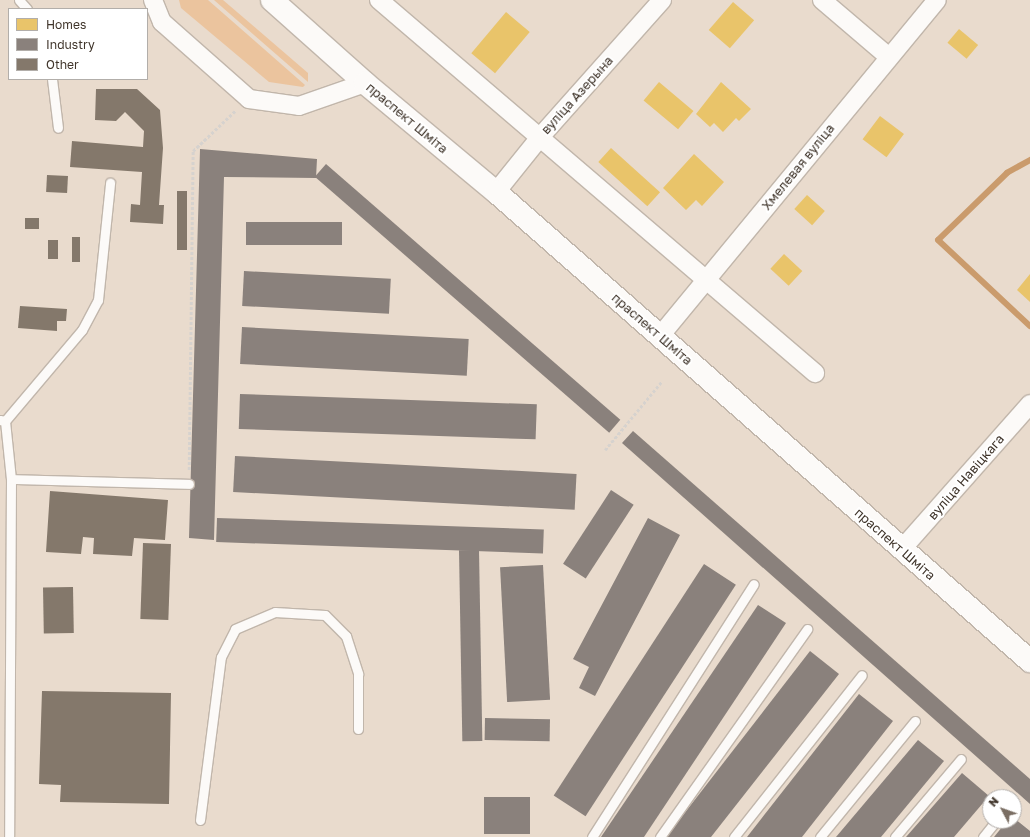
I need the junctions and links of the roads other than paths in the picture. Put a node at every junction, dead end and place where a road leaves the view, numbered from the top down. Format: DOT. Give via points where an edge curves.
graph roads {
  1 [pos="19,0"];
  2 [pos="153,0"];
  3 [pos="272,0"];
  4 [pos="379,0"];
  5 [pos="662,0"];
  6 [pos="822,0"];
  7 [pos="937,0"];
  8 [pos="26,8"];
  9 [pos="889,57"];
  10 [pos="52,80"];
  11 [pos="365,83"];
  12 [pos="58,128"];
  13 [pos="541,136"];
  14 [pos="110,183"];
  15 [pos="496,192"];
  16 [pos="707,278"];
  17 [pos="660,336"];
  18 [pos="815,373"];
  19 [pos="1030,404"];
  20 [pos="2,421"];
  21 [pos="11,479"];
  22 [pos="189,484"];
  23 [pos="901,550"];
  24 [pos="754,584"];
  25 [pos="807,629"];
  26 [pos="1030,661"];
  27 [pos="862,675"];
  28 [pos="915,721"];
  29 [pos="358,729"];
  30 [pos="961,759"];
  31 [pos="200,820"];
  32 [pos="990,829"];
  33 [pos="9,837"];
  34 [pos="592,837"];
  35 [pos="660,837"];
  36 [pos="734,837"];
  37 [pos="820,837"];
  38 [pos="895,837"];
  39 [pos="983,837"];
  1 -- 8 [label="lane"];
  2 -- 11 [label="street" via="162,22 249,99 299,106"];
  3 -- 11 [label="main road, праспект Шміта"];
  4 -- 13 [label="street"];
  5 -- 13 [label="street, вуліца Азерына"];
  6 -- 9 [label="street"];
  7 -- 9 [label="street, Хмелевая вуліца"];
  9 -- 16 [label="street, Хмелевая вуліца"];
  10 -- 12 [label="lane"];
  11 -- 15 [label="main road, праспект Шміта"];
  13 -- 15 [label="street, вуліца Азерына"];
  13 -- 16 [label="street"];
  14 -- 20 [label="lane" via="98,300 82,330"];
  15 -- 17 [label="main road, праспект Шміта"];
  16 -- 17 [label="street, Хмелевая вуліца"];
  16 -- 18 [label="street"];
  17 -- 23 [label="main road, праспект Шміта"];
  19 -- 23 [label="street, вуліца Навіцкага"];
  20 -- 21 [label="lane"];
  21 -- 22 [label="lane"];
  21 -- 33 [label="lane"];
  23 -- 26 [label="main road, праспект Шміта"];
  24 -- 34 [label="lane"];
  25 -- 35 [label="lane"];
  27 -- 36 [label="lane"];
  28 -- 37 [label="lane"];
  29 -- 31 [label="lane" via="358,674 346,636 325,615 274,612 235,629 221,657"];
  30 -- 38 [label="lane"];
  32 -- 39 [label="lane"];
}
